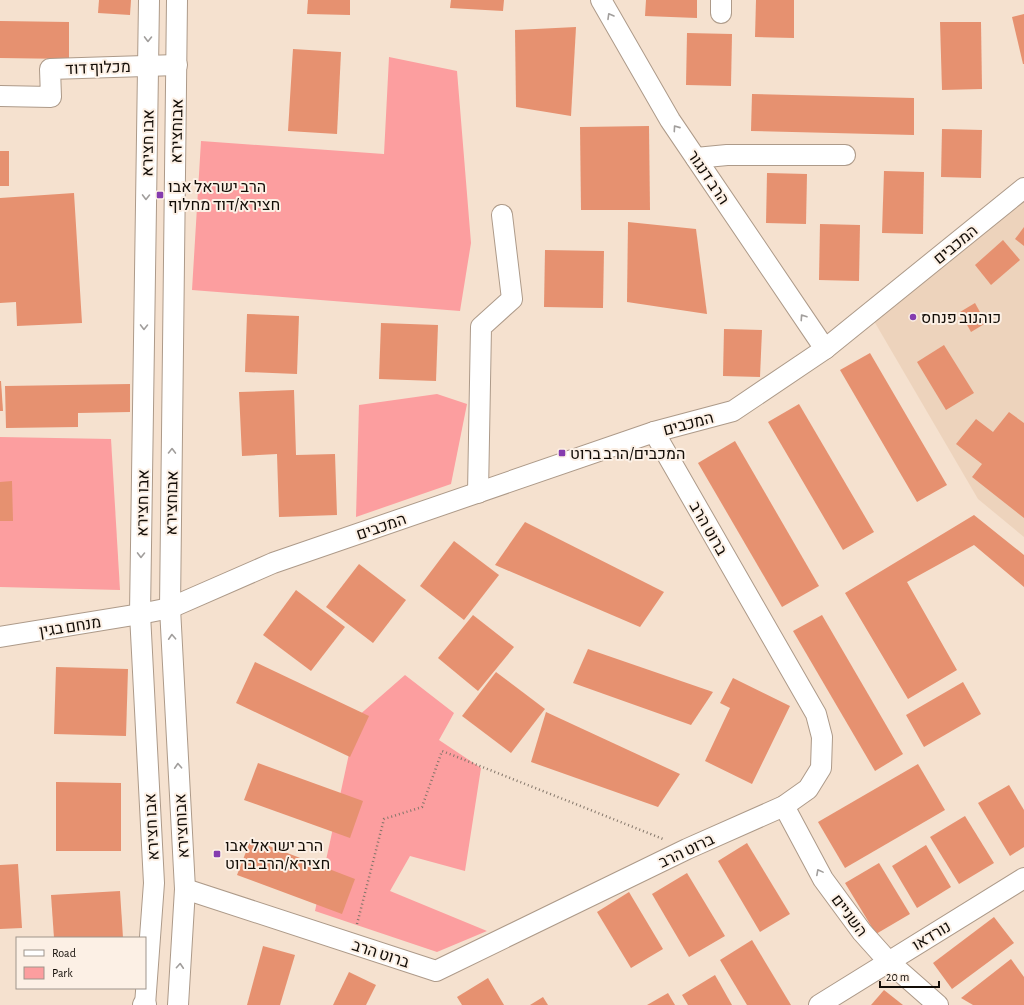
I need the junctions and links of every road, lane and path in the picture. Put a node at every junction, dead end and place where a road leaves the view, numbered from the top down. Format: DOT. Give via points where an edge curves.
graph roads {
  1 [pos="149,0"];
  2 [pos="177,0"];
  3 [pos="601,0"];
  4 [pos="177,64"];
  5 [pos="148,66"];
  6 [pos="0,96"];
  7 [pos="845,155"];
  8 [pos="696,158"];
  9 [pos="1024,188"];
  10 [pos="502,215"];
  11 [pos="825,349"];
  12 [pos="654,432"];
  13 [pos="478,493"];
  14 [pos="170,608"];
  15 [pos="140,614"];
  16 [pos="0,637"];
  17 [pos="784,806"];
  18 [pos="687,849"];
  19 [pos="1024,878"];
  20 [pos="185,889"];
  21 [pos="351,944"];
  22 [pos="888,961"];
  23 [pos="146,981"];
  24 [pos="145,989"];
  25 [pos="144,1005"];
  26 [pos="178,1005"];
  27 [pos="819,1005"];
  28 [pos="938,1005"];
  1 -- 5 [label="street, אבו חצירא, one-way"];
  2 -- 4 [label="street, אבוחצירא"];
  8 -- 3 [label="street, הרב דנגור, one-way" via="670,120"];
  4 -- 5 [label="street, מכלוף דוד"];
  14 -- 4 [label="street, אבוחצירא, one-way"];
  5 -- 6 [label="street, מכלוף דוד" via="50,69 51,97"];
  5 -- 15 [label="street, אבו חצירא, one-way"];
  7 -- 8 [label="street" via="727,155"];
  11 -- 8 [label="street, הרב דנגור, one-way"];
  9 -- 11 [label="street, המכבים"];
  10 -- 13 [label="street" via="512,299 481,327"];
  11 -- 12 [label="street, המכבים" via="733,411"];
  12 -- 13 [label="street, המכבים"];
  12 -- 17 [label="street, ברוט הרב" via="816,714 822,738 821,768 808,790"];
  13 -- 14 [label="street, המכבים" via="273,563"];
  14 -- 15 [label="street, המכבים"];
  20 -- 14 [label="street, אבוחצירא, one-way"];
  15 -- 16 [label="street, מנחם בגין"];
  15 -- 23 [label="street, אבו חצירא" via="154,883"];
  17 -- 18 [label="street, ברוט הרב"];
  22 -- 17 [label="street, השניים, one-way" via="862,932 823,879"];
  18 -- 21 [label="street, ברוט הרב" via="436,971"];
  18 -- 21 [label="path" via="442,751 422,807 384,819"];
  19 -- 22 [label="street, נורדאו"];
  20 -- 21 [label="street, ברוט הרב"];
  26 -- 20 [label="street, אבוחצירא, one-way"];
  22 -- 27 [label="street, נורדאו"];
  22 -- 28 [label="street, השניים"];
  24 -- 25 [label="street, אבו חצירא"];
}
